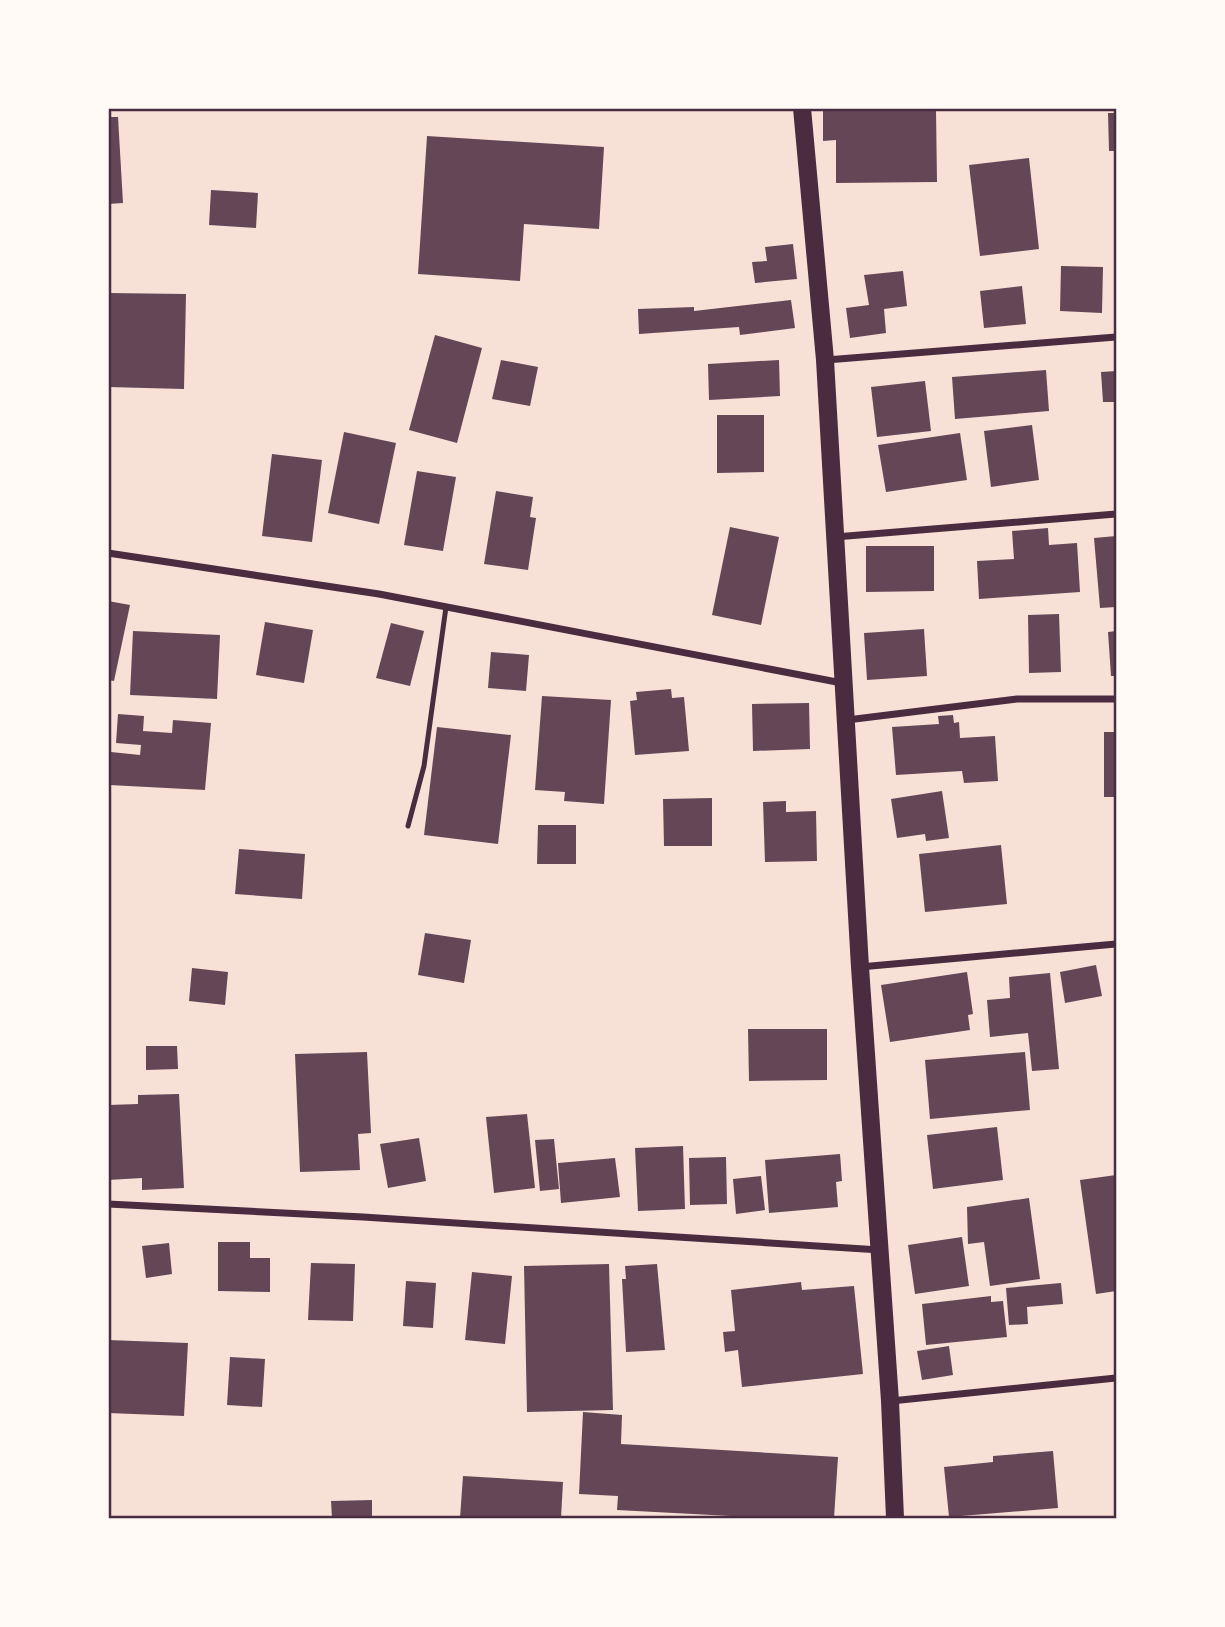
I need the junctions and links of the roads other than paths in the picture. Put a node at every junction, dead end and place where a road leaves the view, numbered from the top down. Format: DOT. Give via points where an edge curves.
graph roads {
  1 [pos="802,108"];
  2 [pos="1116,337"];
  3 [pos="825,360"];
  4 [pos="1116,514"];
  5 [pos="834,537"];
  6 [pos="108,553"];
  7 [pos="446,607"];
  8 [pos="843,683"];
  9 [pos="1116,699"];
  10 [pos="847,720"];
  11 [pos="408,826"];
  12 [pos="1116,944"];
  13 [pos="860,967"];
  14 [pos="108,1204"];
  15 [pos="880,1250"];
  16 [pos="1116,1378"];
  17 [pos="890,1401"];
  18 [pos="895,1518"];
  1 -- 3 [label="main road"];
  2 -- 3 [label="street"];
  3 -- 5 [label="main road"];
  4 -- 5 [label="street"];
  5 -- 8 [label="main road"];
  6 -- 7 [label="street"];
  7 -- 8 [label="street"];
  7 -- 11 [label="lane" via="424,766"];
  8 -- 10 [label="main road"];
  9 -- 10 [label="street" via="1017,699"];
  10 -- 13 [label="main road"];
  12 -- 13 [label="street"];
  13 -- 15 [label="main road"];
  14 -- 15 [label="street"];
  15 -- 17 [label="main road"];
  16 -- 17 [label="street"];
  17 -- 18 [label="main road"];
}
